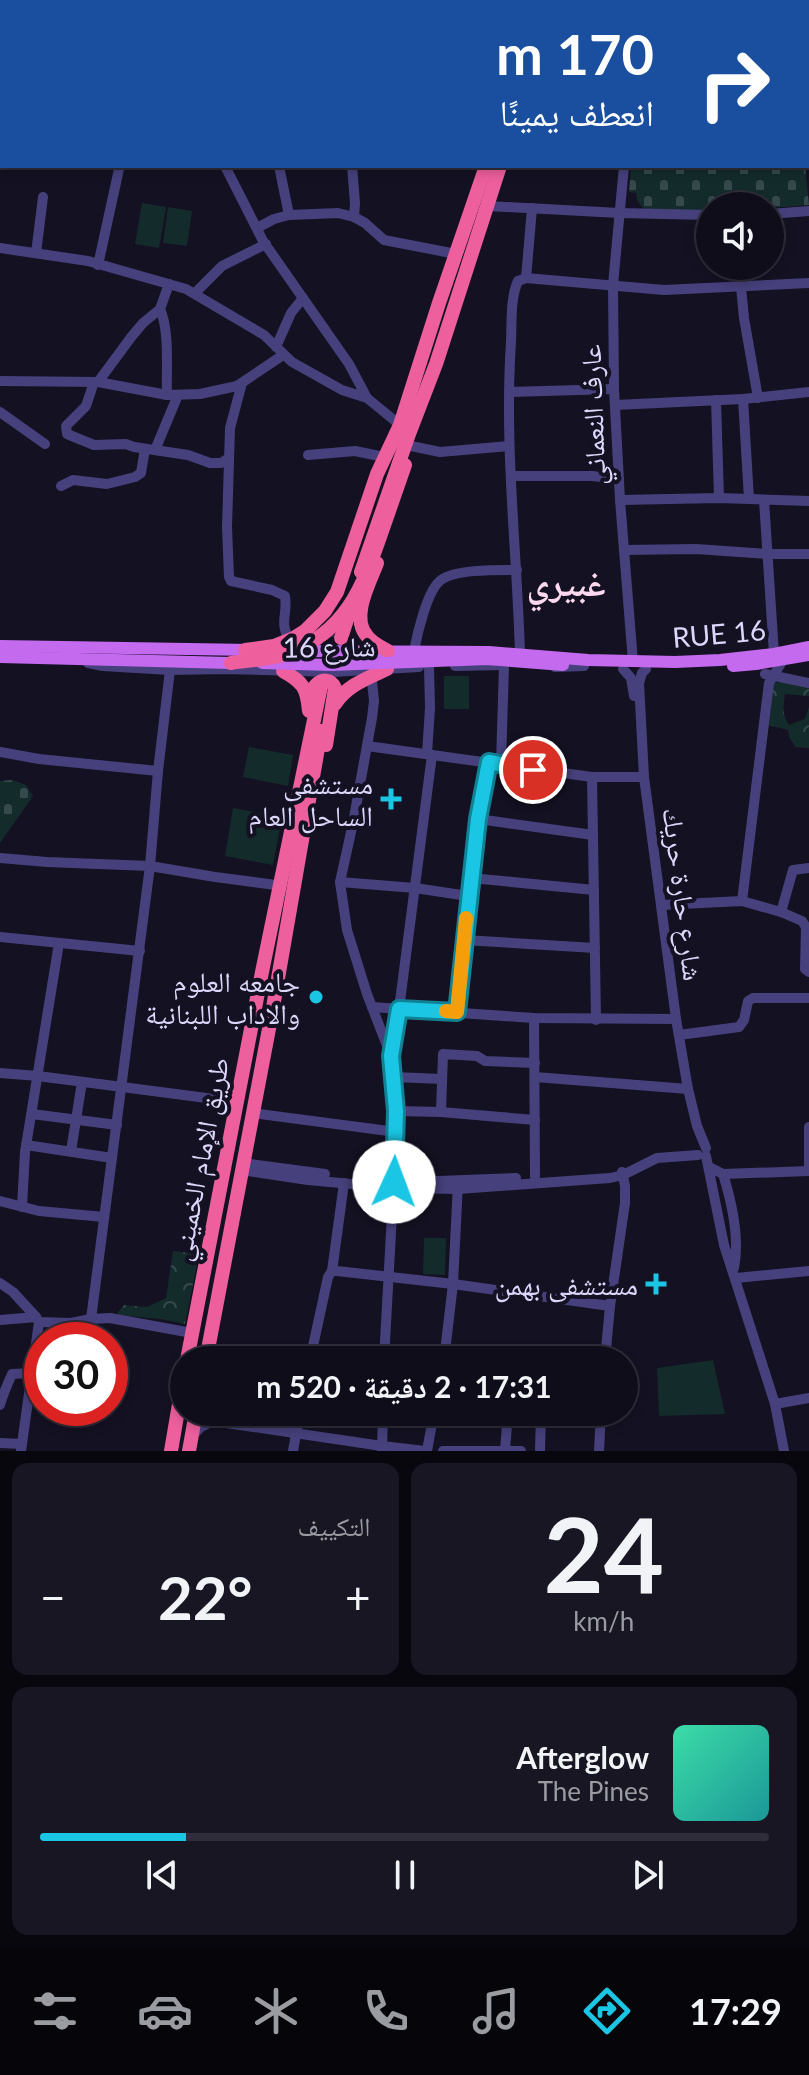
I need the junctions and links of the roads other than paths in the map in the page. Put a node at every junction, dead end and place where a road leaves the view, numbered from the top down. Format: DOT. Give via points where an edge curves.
graph roads {
  1 [pos="226,168"];
  2 [pos="279,168"];
  3 [pos="352,168"];
  4 [pos="479,168"];
  5 [pos="486,168"];
  6 [pos="501,168"];
  7 [pos="624,168"];
  8 [pos="119,169"];
  9 [pos="43,197"];
  10 [pos="480,205"];
  11 [pos="532,208"];
  12 [pos="809,211"];
  13 [pos="619,213"];
  14 [pos="784,213"];
  15 [pos="289,215"];
  16 [pos="696,215"];
  17 [pos="354,217"];
  18 [pos="257,228"];
  19 [pos="266,244"];
  20 [pos="0,248"];
  21 [pos="36,253"];
  22 [pos="456,254"];
  23 [pos="98,265"];
  24 [pos="526,278"];
  25 [pos="809,283"];
  26 [pos="169,284"];
  27 [pos="613,285"];
  28 [pos="741,287"];
  29 [pos="195,293"];
  30 [pos="303,298"];
  31 [pos="160,309"];
  32 [pos="279,351"];
  33 [pos="0,381"];
  34 [pos="96,382"];
  35 [pos="242,383"];
  36 [pos="614,389"];
  37 [pos="509,392"];
  38 [pos="809,392"];
  39 [pos="172,395"];
  40 [pos="367,398"];
  41 [pos="758,398"];
  42 [pos="743,399"];
  43 [pos="716,400"];
  44 [pos="615,405"];
  45 [pos="0,412"];
  46 [pos="406,440"];
  47 [pos="45,444"];
  48 [pos="509,446"];
  49 [pos="150,449"];
  50 [pos="308,455"];
  51 [pos="384,457"];
  52 [pos="229,458"];
  53 [pos="511,476"];
  54 [pos="619,479"];
  55 [pos="61,486"];
  56 [pos="719,498"];
  57 [pos="749,499"];
  58 [pos="620,500"];
  59 [pos="764,500"];
  60 [pos="809,501"];
  61 [pos="624,550"];
  62 [pos="768,554"];
  63 [pos="809,554"];
  64 [pos="517,570"];
  65 [pos="341,583"];
  66 [pos="362,606"];
  67 [pos="337,637"];
  68 [pos="289,640"];
  69 [pos="0,646"];
  70 [pos="809,647"];
  71 [pos="245,650"];
  72 [pos="388,651"];
  73 [pos="414,651"];
  74 [pos="435,651"];
  75 [pos="520,654"];
  76 [pos="809,655"];
  77 [pos="0,657"];
  78 [pos="778,657"];
  79 [pos="79,658"];
  80 [pos="231,663"];
  81 [pos="504,665"];
  82 [pos="433,666"];
  83 [pos="584,666"];
  84 [pos="634,667"];
  85 [pos="170,670"];
  86 [pos="283,671"];
  87 [pos="376,672"];
  88 [pos="766,674"];
  89 [pos="809,683"];
  90 [pos="309,711"];
  91 [pos="332,712"];
  92 [pos="638,718"];
  93 [pos="367,746"];
  94 [pos="0,752"];
  95 [pos="429,754"];
  96 [pos="495,763"];
  97 [pos="158,771"];
  98 [pos="592,777"];
  99 [pos="644,777"];
  100 [pos="478,819"];
  101 [pos="593,835"];
  102 [pos="0,858"];
  103 [pos="150,866"];
  104 [pos="809,868"];
  105 [pos="296,877"];
  106 [pos="471,878"];
  107 [pos="340,882"];
  108 [pos="276,885"];
  109 [pos="415,888"];
  110 [pos="594,890"];
  111 [pos="468,896"];
  112 [pos="742,901"];
  113 [pos="277,903"];
  114 [pos="662,905"];
  115 [pos="781,912"];
  116 [pos="0,937"];
  117 [pos="464,940"];
  118 [pos="59,943"];
  119 [pos="595,948"];
  120 [pos="140,951"];
  121 [pos="809,972"];
  122 [pos="809,998"];
  123 [pos="372,1007"];
  124 [pos="256,1009"];
  125 [pos="399,1009"];
  126 [pos="457,1012"];
  127 [pos="272,1013"];
  128 [pos="534,1018"];
  129 [pos="676,1019"];
  130 [pos="596,1020"];
  131 [pos="679,1035"];
  132 [pos="391,1056"];
  133 [pos="535,1063"];
  134 [pos="0,1073"];
  135 [pos="38,1076"];
  136 [pos="394,1077"];
  137 [pos="535,1077"];
  138 [pos="442,1079"];
  139 [pos="82,1082"];
  140 [pos="122,1086"];
  141 [pos="688,1089"];
  142 [pos="237,1102"];
  143 [pos="396,1111"];
  144 [pos="441,1112"];
  145 [pos="252,1113"];
  146 [pos="32,1114"];
  147 [pos="76,1120"];
  148 [pos="535,1120"];
  149 [pos="117,1125"];
  150 [pos="809,1127"];
  151 [pos="396,1132"];
  152 [pos="26,1145"];
  153 [pos="808,1150"];
  154 [pos="71,1151"];
  155 [pos="703,1154"];
  156 [pos="112,1158"];
  157 [pos="242,1166"];
  158 [pos="809,1170"];
  159 [pos="622,1172"];
  160 [pos="723,1174"];
  161 [pos="535,1177"];
  162 [pos="344,1183"];
  163 [pos="394,1185"];
  164 [pos="458,1185"];
  165 [pos="0,1201"];
  166 [pos="22,1207"];
  167 [pos="104,1217"];
  168 [pos="332,1271"];
  169 [pos="809,1271"];
  170 [pos="735,1274"];
  171 [pos="390,1277"];
  172 [pos="0,1283"];
  173 [pos="453,1284"];
  174 [pos="198,1299"];
  175 [pos="216,1303"];
  176 [pos="610,1306"];
  177 [pos="38,1319"];
  178 [pos="91,1319"];
  179 [pos="0,1320"];
  180 [pos="38,1322"];
  181 [pos="192,1333"];
  182 [pos="190,1346"];
  183 [pos="208,1346"];
  184 [pos="313,1346"];
  185 [pos="385,1346"];
  186 [pos="446,1346"];
  187 [pos="606,1346"];
  188 [pos="24,1373"];
  189 [pos="809,1398"];
  190 [pos="775,1404"];
  191 [pos="0,1405"];
  192 [pos="25,1426"];
  193 [pos="175,1426"];
  194 [pos="194,1426"];
  195 [pos="297,1426"];
  196 [pos="383,1426"];
  197 [pos="431,1426"];
  198 [pos="507,1426"];
  199 [pos="541,1426"];
  200 [pos="600,1426"];
  201 [pos="296,1432"];
  202 [pos="193,1435"];
  203 [pos="0,1443"];
  204 [pos="22,1447"];
  205 [pos="382,1449"];
  206 [pos="171,1451"];
  207 [pos="189,1451"];
  208 [pos="293,1451"];
  209 [pos="426,1451"];
  210 [pos="443,1451"];
  211 [pos="505,1451"];
  212 [pos="521,1451"];
  213 [pos="540,1451"];
  214 [pos="599,1451"];
  215 [pos="784,1451"];
  1 -- 18 [label="street"];
  2 -- 15 [label="street"];
  3 -- 17 [label="street"];
  4 -- 10 [label="highway"];
  5 -- 10 [label="highway"];
  6 -- 10 [label="highway"];
  7 -- 13 [label="street, عارف النعماني"];
  8 -- 23 [label="street"];
  9 -- 21 [label="street"];
  10 -- 11 [label="street"];
  10 -- 22 [label="highway"];
  10 -- 46 [label="highway" via="436,364"];
  11 -- 13 [label="street"];
  11 -- 24 [label="street"];
  12 -- 14 [label="street"];
  13 -- 16 [label="street"];
  13 -- 27 [label="street, عارف النعماني"];
  15 -- 17 [label="street"];
  15 -- 18 [label="street"];
  17 -- 22 [label="street" via="384,240"];
  18 -- 19 [label="street"];
  19 -- 29 [label="street" via="222,266"];
  19 -- 30 [label="street"];
  20 -- 21 [label="street"];
  21 -- 23 [label="street"];
  22 -- 46 [label="highway"];
  23 -- 26 [label="street"];
  24 -- 27 [label="street"];
  24 -- 37 [label="street" via="515,287"];
  25 -- 28 [label="street"];
  26 -- 29 [label="street"];
  26 -- 31 [label="street"];
  27 -- 28 [label="street" via="664,290"];
  27 -- 36 [label="street, عارف النعماني"];
  28 -- 41 [label="street"];
  29 -- 32 [label="street" via="264,335"];
  30 -- 32 [label="street" via="291,313"];
  30 -- 40 [label="street"];
  31 -- 34 [label="street"];
  31 -- 39 [label="street"];
  32 -- 35 [label="street"];
  32 -- 40 [label="street" via="342,390"];
  33 -- 34 [label="street"];
  34 -- 39 [label="street"];
  34 -- 49 [label="street" via="86,406 66,426 67,434 94,445"];
  35 -- 39 [label="street" via="231,389"];
  35 -- 52 [label="street" via="231,422"];
  36 -- 37 [label="street"];
  36 -- 44 [label="street, عارف النعماني"];
  37 -- 48 [label="street"];
  38 -- 41 [label="street"];
  39 -- 49 [label="street"];
  40 -- 46 [label="street"];
  41 -- 42 [label="street"];
  42 -- 43 [label="street"];
  42 -- 57 [label="street"];
  43 -- 44 [label="street"];
  43 -- 56 [label="street"];
  44 -- 54 [label="street, عارف النعماني"];
  45 -- 47 [label="street"];
  46 -- 48 [label="street" via="440,452"];
  46 -- 51 [label="highway"];
  46 -- 66 [label="highway" via="402,489"];
  46 -- 67 [label="highway"];
  46 -- 80 [label="highway, bridge" via="369,568 342,616 318,639 287,654"];
  48 -- 53 [label="street"];
  49 -- 52 [label="street" via="210,463"];
  49 -- 55 [label="street" via="135,477 107,484 73,480"];
  50 -- 51 [label="street" via="355,451"];
  51 -- 65 [label="highway"];
  52 -- 68 [label="street" via="229,577 285,596 283,627"];
  53 -- 54 [label="street"];
  53 -- 64 [label="street"];
  54 -- 58 [label="street, عارف النعماني"];
  56 -- 57 [label="street"];
  56 -- 58 [label="street"];
  57 -- 59 [label="street"];
  58 -- 61 [label="street, عارف النعماني"];
  59 -- 60 [label="street"];
  59 -- 62 [label="street"];
  61 -- 62 [label="street"];
  61 -- 84 [label="street, عارف النعماني"];
  62 -- 63 [label="street"];
  62 -- 78 [label="street"];
  64 -- 73 [label="street" via="442,579 434,588"];
  64 -- 75 [label="street"];
  65 -- 66 [label="highway" via="326,625 327,640 346,642"];
  65 -- 68 [label="highway" via="325,611"];
  66 -- 72 [label="highway" via="365,634"];
  68 -- 71 [label="highway"];
  69 -- 71 [label="main road, شارع 16"];
  70 -- 78 [label="main road, RUE 16"];
  71 -- 72 [label="main road, شارع 16"];
  72 -- 73 [label="main road, شارع 16"];
  73 -- 74 [label="main road, شارع 16"];
  74 -- 75 [label="main road, شارع 16"];
  74 -- 82 [label="main road" via="427,660"];
  75 -- 84 [label="main road, شارع 16"];
  76 -- 78 [label="main road, شارع 16"];
  77 -- 79 [label="main road, شارع 16"];
  78 -- 84 [label="main road, RUE 16"];
  78 -- 88 [label="main road, شارع 16"];
  78 -- 88 [label="street"];
  79 -- 80 [label="main road, شارع 16"];
  79 -- 85 [label="street, شارع 16" via="95,665"];
  80 -- 83 [label="main road, شارع 16, bridge" via="487,659"];
  81 -- 82 [label="street, شارع 16"];
  81 -- 83 [label="street, شارع 16"];
  81 -- 96 [label="street"];
  82 -- 87 [label="street, شارع 16"];
  82 -- 95 [label="street"];
  83 -- 84 [label="main road, شارع 16"];
  84 -- 88 [label="main road, شارع 16"];
  84 -- 92 [label="street"];
  84 -- 92 [label="street" via="642,673"];
  85 -- 86 [label="street, شارع 16"];
  85 -- 97 [label="street"];
  86 -- 87 [label="street, شارع 16"];
  86 -- 90 [label="highway" via="304,687"];
  87 -- 91 [label="highway" via="344,692"];
  87 -- 93 [label="street"];
  88 -- 89 [label="street"];
  88 -- 112 [label="street"];
  90 -- 91 [label="highway" via="315,686 325,680 335,688"];
  90 -- 108 [label="highway"];
  91 -- 105 [label="highway" via="307,849"];
  92 -- 99 [label="street, شارع حارة حريك" via="637,752"];
  93 -- 95 [label="street"];
  93 -- 107 [label="street"];
  94 -- 97 [label="street"];
  95 -- 96 [label="street"];
  95 -- 109 [label="street"];
  96 -- 98 [label="street"];
  96 -- 100 [label="street"];
  97 -- 103 [label="street"];
  98 -- 99 [label="street"];
  98 -- 101 [label="street"];
  99 -- 114 [label="street, شارع حارة حريك"];
  100 -- 101 [label="street"];
  100 -- 106 [label="street"];
  101 -- 110 [label="street"];
  102 -- 103 [label="street"];
  103 -- 108 [label="street"];
  103 -- 120 [label="street"];
  104 -- 115 [label="street" via="793,870"];
  105 -- 113 [label="highway, طريق الإمام الخميني" via="325,687"];
  105 -- 127 [label="highway, طريق الإمام الخميني"];
  106 -- 110 [label="street"];
  106 -- 111 [label="street"];
  107 -- 109 [label="street"];
  107 -- 123 [label="street" via="347,930"];
  108 -- 113 [label="highway"];
  109 -- 111 [label="street"];
  109 -- 125 [label="street"];
  110 -- 119 [label="street"];
  111 -- 117 [label="street"];
  112 -- 114 [label="street"];
  112 -- 115 [label="street"];
  113 -- 124 [label="highway, طريق الإمام الخميني"];
  114 -- 129 [label="street, شارع حارة حريك"];
  115 -- 121 [label="street" via="805,924"];
  116 -- 118 [label="street"];
  117 -- 119 [label="street"];
  117 -- 126 [label="street"];
  118 -- 120 [label="street"];
  118 -- 135 [label="street"];
  119 -- 130 [label="street"];
  120 -- 140 [label="street"];
  122 -- 131 [label="street" via="753,998 739,1027"];
  123 -- 125 [label="street"];
  123 -- 132 [label="street"];
  124 -- 127 [label="highway"];
  124 -- 142 [label="highway, طريق الإمام الخميني"];
  125 -- 126 [label="street"];
  125 -- 132 [label="street"];
  126 -- 128 [label="street"];
  127 -- 145 [label="highway, طريق الإمام الخميني"];
  128 -- 130 [label="street"];
  128 -- 133 [label="street"];
  129 -- 130 [label="street"];
  129 -- 131 [label="street, شارع حارة حريك"];
  131 -- 141 [label="street, شارع حارة حريك"];
  132 -- 136 [label="street"];
  133 -- 137 [label="street"];
  133 -- 138 [label="street" via="443,1054"];
  134 -- 135 [label="street"];
  135 -- 139 [label="street"];
  135 -- 146 [label="street"];
  136 -- 138 [label="street"];
  136 -- 143 [label="street"];
  137 -- 141 [label="street"];
  137 -- 148 [label="street"];
  138 -- 144 [label="street"];
  139 -- 140 [label="street"];
  139 -- 147 [label="street"];
  140 -- 142 [label="street"];
  140 -- 149 [label="street"];
  141 -- 155 [label="street, شارع حارة حريك"];
  142 -- 174 [label="highway, طريق الإمام الخميني"];
  143 -- 144 [label="street"];
  143 -- 151 [label="street"];
  144 -- 148 [label="street"];
  145 -- 151 [label="street"];
  145 -- 157 [label="highway, طريق الإمام الخميني"];
  146 -- 147 [label="street"];
  146 -- 152 [label="street"];
  147 -- 149 [label="street"];
  147 -- 154 [label="street"];
  148 -- 161 [label="street"];
  149 -- 156 [label="street"];
  150 -- 153 [label="street"];
  151 -- 163 [label="street"];
  152 -- 154 [label="street"];
  152 -- 166 [label="street"];
  153 -- 158 [label="street"];
  154 -- 156 [label="street"];
  155 -- 159 [label="street" via="657,1158"];
  155 -- 160 [label="street"];
  155 -- 170 [label="street, شارع حارة حريك"];
  156 -- 167 [label="street"];
  157 -- 162 [label="street"];
  157 -- 163 [label="street"];
  157 -- 175 [label="highway, طريق الإمام الخميني"];
  158 -- 160 [label="street"];
  159 -- 161 [label="street"];
  159 -- 164 [label="street" via="596,1180"];
  159 -- 176 [label="street" via="625,1203"];
  160 -- 170 [label="street, شارع حارة حريك" via="736,1243"];
  161 -- 164 [label="street"];
  162 -- 163 [label="street"];
  162 -- 168 [label="street"];
  163 -- 164 [label="street"];
  163 -- 171 [label="street"];
  164 -- 173 [label="street"];
  165 -- 166 [label="street"];
  166 -- 167 [label="street"];
  167 -- 178 [label="street"];
  168 -- 171 [label="street"];
  168 -- 184 [label="street"];
  169 -- 170 [label="street"];
  170 -- 190 [label="street, شارع حارة حريك"];
  171 -- 173 [label="street"];
  171 -- 185 [label="street"];
  172 -- 177 [label="street"];
  173 -- 176 [label="street"];
  173 -- 186 [label="street"];
  174 -- 175 [label="highway"];
  174 -- 181 [label="highway, طريق الإمام الخميني"];
  175 -- 183 [label="highway, طريق الإمام الخميني"];
  176 -- 187 [label="street"];
  177 -- 178 [label="street"];
  177 -- 179 [label="street"];
  177 -- 180 [label="street"];
  178 -- 181 [label="street"];
  181 -- 182 [label="highway, طريق الإمام الخميني"];
  188 -- 191 [label="street" via="12,1374"];
  189 -- 190 [label="street"];
  190 -- 215 [label="street, شارع حارة حريك"];
  192 -- 204 [label="street"];
  193 -- 206 [label="highway"];
  194 -- 202 [label="highway"];
  195 -- 201 [label="street"];
  196 -- 205 [label="street"];
  197 -- 209 [label="street"];
  198 -- 211 [label="street"];
  199 -- 213 [label="street"];
  200 -- 214 [label="street"];
  201 -- 202 [label="street" via="213,1421"];
  201 -- 205 [label="street"];
  201 -- 208 [label="street"];
  202 -- 207 [label="highway"];
  203 -- 204 [label="street"];
  205 -- 209 [label="street"];
  210 -- 211 [label="street"];
  211 -- 212 [label="street"];
}
